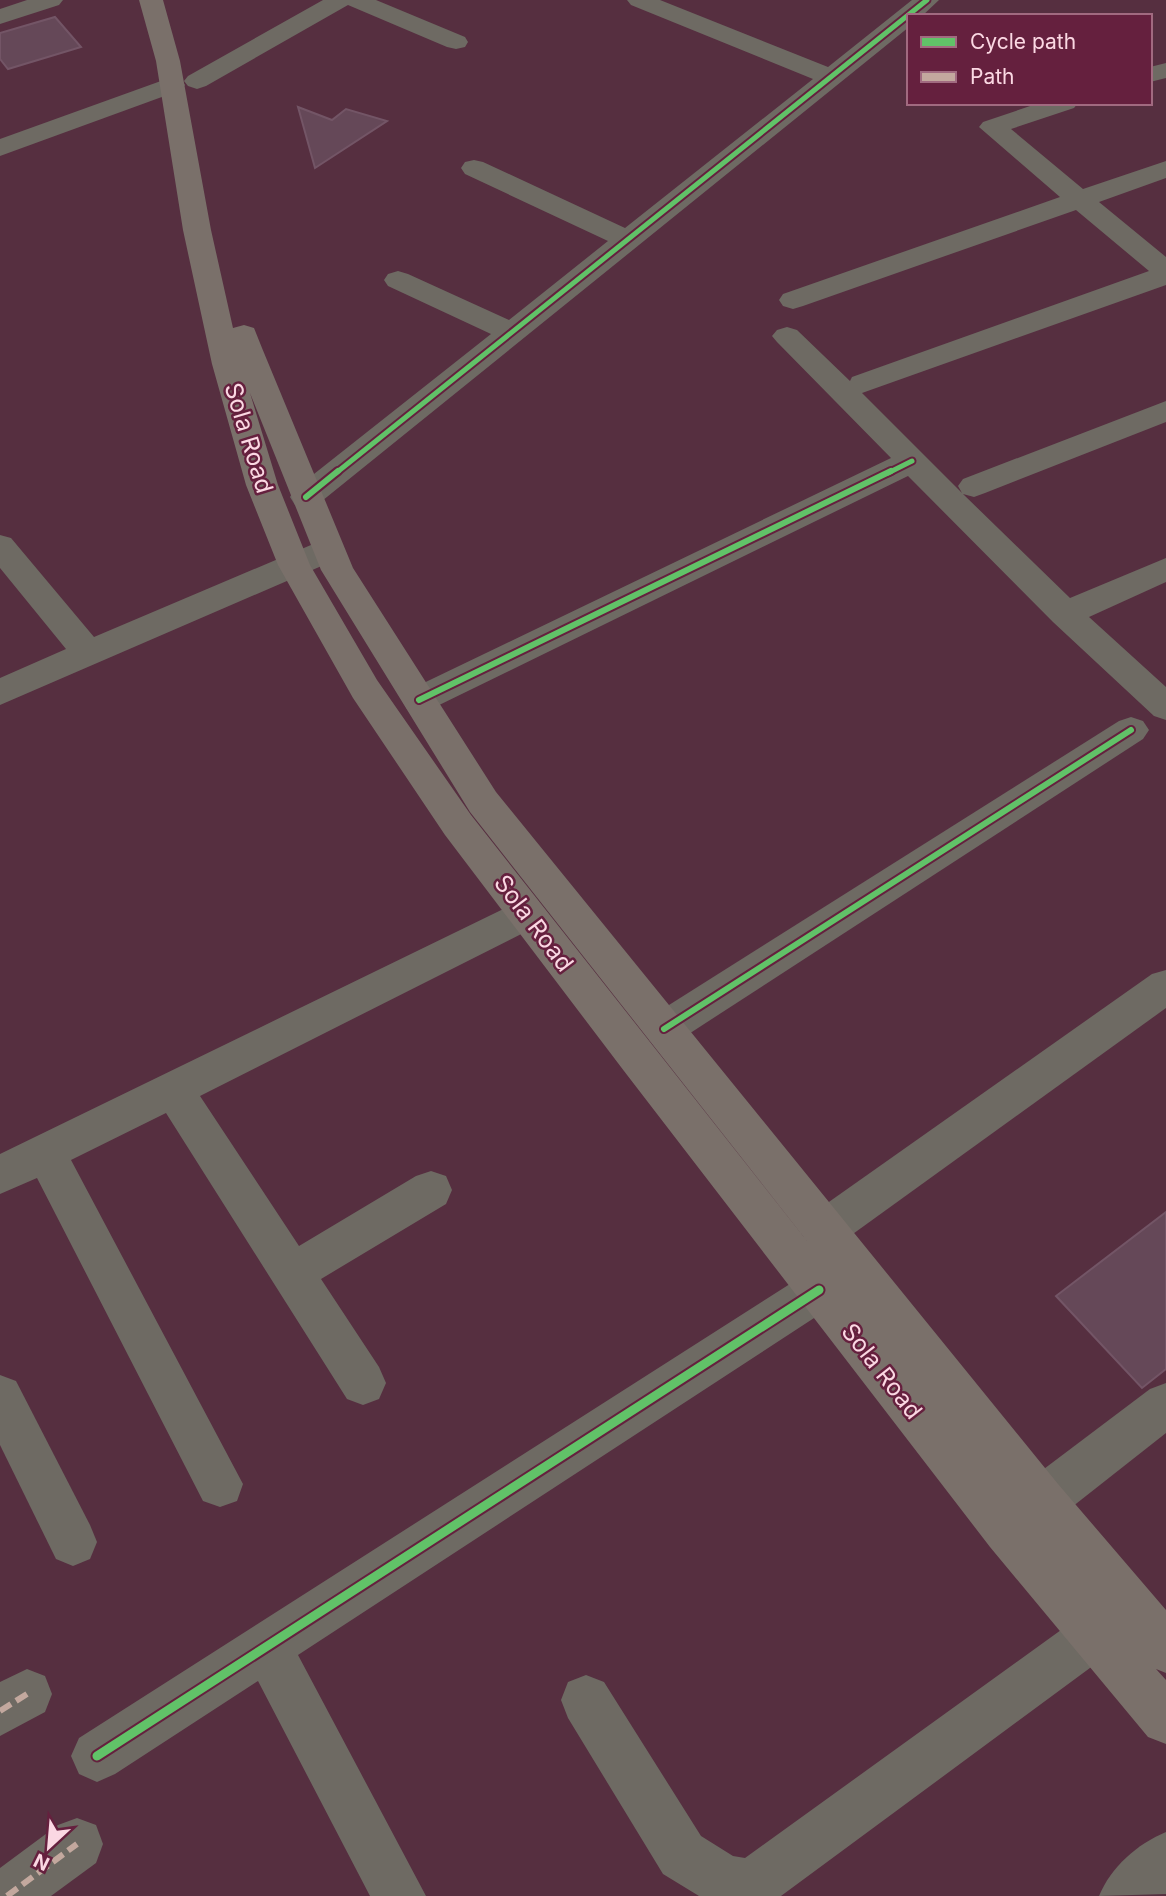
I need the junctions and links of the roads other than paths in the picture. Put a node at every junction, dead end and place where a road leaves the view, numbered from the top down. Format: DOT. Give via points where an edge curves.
graph roads {
  1 [pos="51,0"];
  2 [pos="151,0"];
  3 [pos="175,0"];
  4 [pos="340,0"];
  5 [pos="355,0"];
  6 [pos="639,0"];
  7 [pos="927,0"];
  8 [pos="910,14"];
  9 [pos="907,16"];
  10 [pos="0,17"];
  11 [pos="456,42"];
  12 [pos="831,77"];
  13 [pos="185,83"];
  14 [pos="1059,105"];
  15 [pos="0,148"];
  16 [pos="474,167"];
  17 [pos="1166,169"];
  18 [pos="1081,201"];
  19 [pos="628,240"];
  20 [pos="1166,273"];
  21 [pos="398,280"];
  22 [pos="793,300"];
  23 [pos="512,332"];
  24 [pos="787,336"];
  25 [pos="863,384"];
  26 [pos="1166,411"];
  27 [pos="912,461"];
  28 [pos="974,486"];
  29 [pos="306,498"];
  30 [pos="0,546"];
  31 [pos="329,550"];
  32 [pos="294,565"];
  33 [pos="1166,569"];
  34 [pos="1065,614"];
  35 [pos="89,654"];
  36 [pos="0,692"];
  37 [pos="419,700"];
  38 [pos="1166,707"];
  39 [pos="1131,730"];
  40 [pos="526,914"];
  41 [pos="1166,986"];
  42 [pos="664,1029"];
  43 [pos="173,1090"];
  44 [pos="45,1152"];
  45 [pos="0,1175"];
  46 [pos="430,1190"];
  47 [pos="824,1230"];
  48 [pos="292,1273"];
  49 [pos="819,1290"];
  50 [pos="363,1383"];
  51 [pos="0,1397"];
  52 [pos="1166,1405"];
  53 [pos="220,1484"];
  54 [pos="1041,1501"];
  55 [pos="73,1542"];
  56 [pos="1096,1634"];
  57 [pos="267,1647"];
  58 [pos="1166,1648"];
  59 [pos="586,1700"];
  60 [pos="1166,1718"];
  61 [pos="97,1756"];
  62 [pos="77,1844"];
  63 [pos="1166,1858"];
  64 [pos="7,1896"];
  65 [pos="399,1896"];
  66 [pos="1126,1896"];
  1 -- 10 [label="street"];
  2 -- 13 [label="main road, Sola Road"];
  3 -- 13 [label="main road, Sola Road"];
  4 -- 13 [label="street"];
  5 -- 11 [label="street"];
  6 -- 12 [label="street"];
  7 -- 8 [label="street"];
  9 -- 12 [label="street"];
  12 -- 19 [label="street"];
  13 -- 15 [label="street"];
  13 -- 29 [label="main road, Sola Road" via="247,348"];
  13 -- 32 [label="main road, Sola Road" via="197,230 227,364 262,485"];
  14 -- 18 [label="street" via="992,127"];
  16 -- 19 [label="street"];
  17 -- 18 [label="street"];
  18 -- 20 [label="street"];
  18 -- 22 [label="street"];
  19 -- 23 [label="street"];
  20 -- 25 [label="street"];
  21 -- 23 [label="street"];
  23 -- 29 [label="street"];
  24 -- 27 [label="street"];
  26 -- 28 [label="street"];
  27 -- 34 [label="street"];
  27 -- 37 [label="street"];
  29 -- 31 [label="main road, Sola Road"];
  30 -- 35 [label="street"];
  31 -- 32 [label="street"];
  31 -- 37 [label="main road, Sola Road"];
  32 -- 35 [label="street"];
  32 -- 40 [label="main road, Sola Road" via="365,689 458,825"];
  33 -- 34 [label="street"];
  34 -- 38 [label="street"];
  35 -- 36 [label="street"];
  37 -- 42 [label="main road, Sola Road" via="483,802"];
  39 -- 42 [label="street"];
  40 -- 43 [label="street"];
  40 -- 49 [label="main road, Sola Road"];
  41 -- 47 [label="street"];
  42 -- 47 [label="main road, Sola Road"];
  43 -- 44 [label="street"];
  43 -- 48 [label="street"];
  44 -- 45 [label="street"];
  44 -- 53 [label="street"];
  46 -- 48 [label="street"];
  47 -- 54 [label="main road, Sola Road"];
  48 -- 50 [label="street"];
  49 -- 56 [label="main road, Sola Road" via="1007,1530"];
  49 -- 57 [label="street"];
  51 -- 55 [label="street"];
  52 -- 54 [label="street"];
  54 -- 58 [label="main road, Sola Road"];
  56 -- 59 [label="street" via="752,1885 725,1882 682,1856"];
  56 -- 60 [label="main road, Sola Road"];
  57 -- 61 [label="street"];
  57 -- 65 [label="street"];
  62 -- 64 [label="street"];
  63 -- 66 [label="street"];
}
